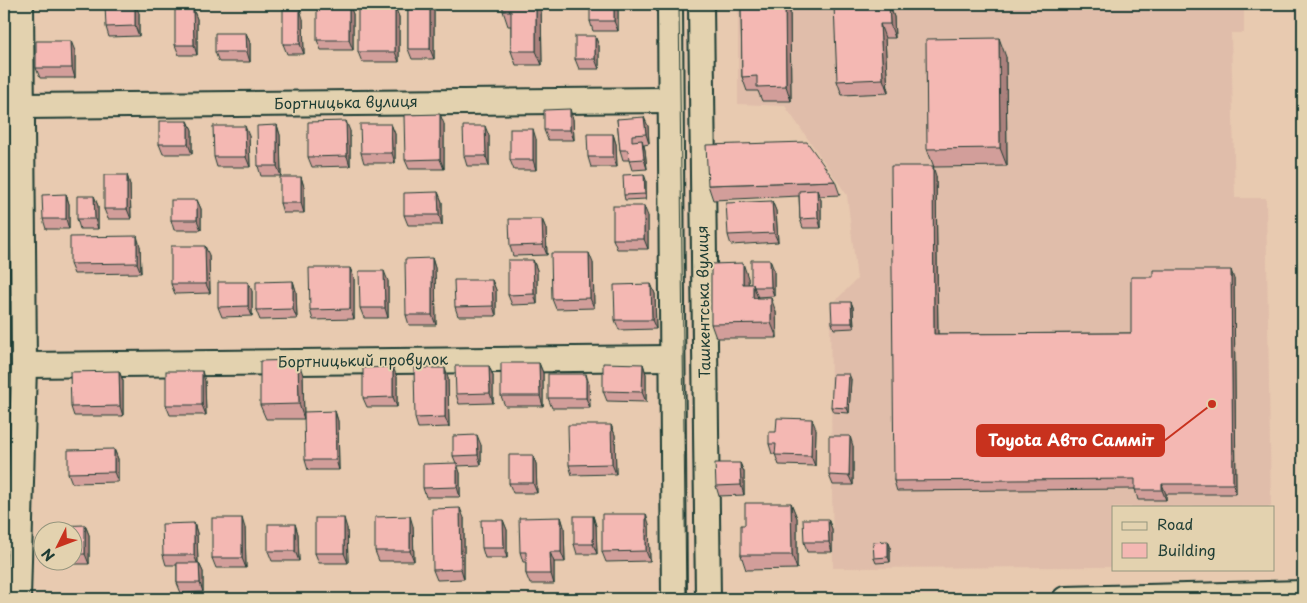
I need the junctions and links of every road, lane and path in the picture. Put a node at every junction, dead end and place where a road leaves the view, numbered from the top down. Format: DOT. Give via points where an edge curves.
graph roads {
  1 [pos="22,4"];
  2 [pos="670,4"];
  3 [pos="701,4"];
  4 [pos="670,100"];
  5 [pos="22,106"];
  6 [pos="672,358"];
  7 [pos="24,364"];
  8 [pos="1303,593"];
  9 [pos="18,599"];
  10 [pos="674,599"];
  11 [pos="708,599"];
  12 [pos="1065,599"];
  1 -- 5 [label="street"];
  2 -- 4 [label="street, Ташкентська вулиця"];
  3 -- 11 [label="street, Ташкентська вулиця"];
  4 -- 5 [label="street, Бортницька вулиця"];
  4 -- 6 [label="street, Ташкентська вулиця"];
  5 -- 7 [label="street"];
  6 -- 7 [label="street, Бортницький провулок"];
  6 -- 10 [label="street, Ташкентська вулиця"];
  7 -- 9 [label="street"];
  8 -- 12 [label="street"];
}
